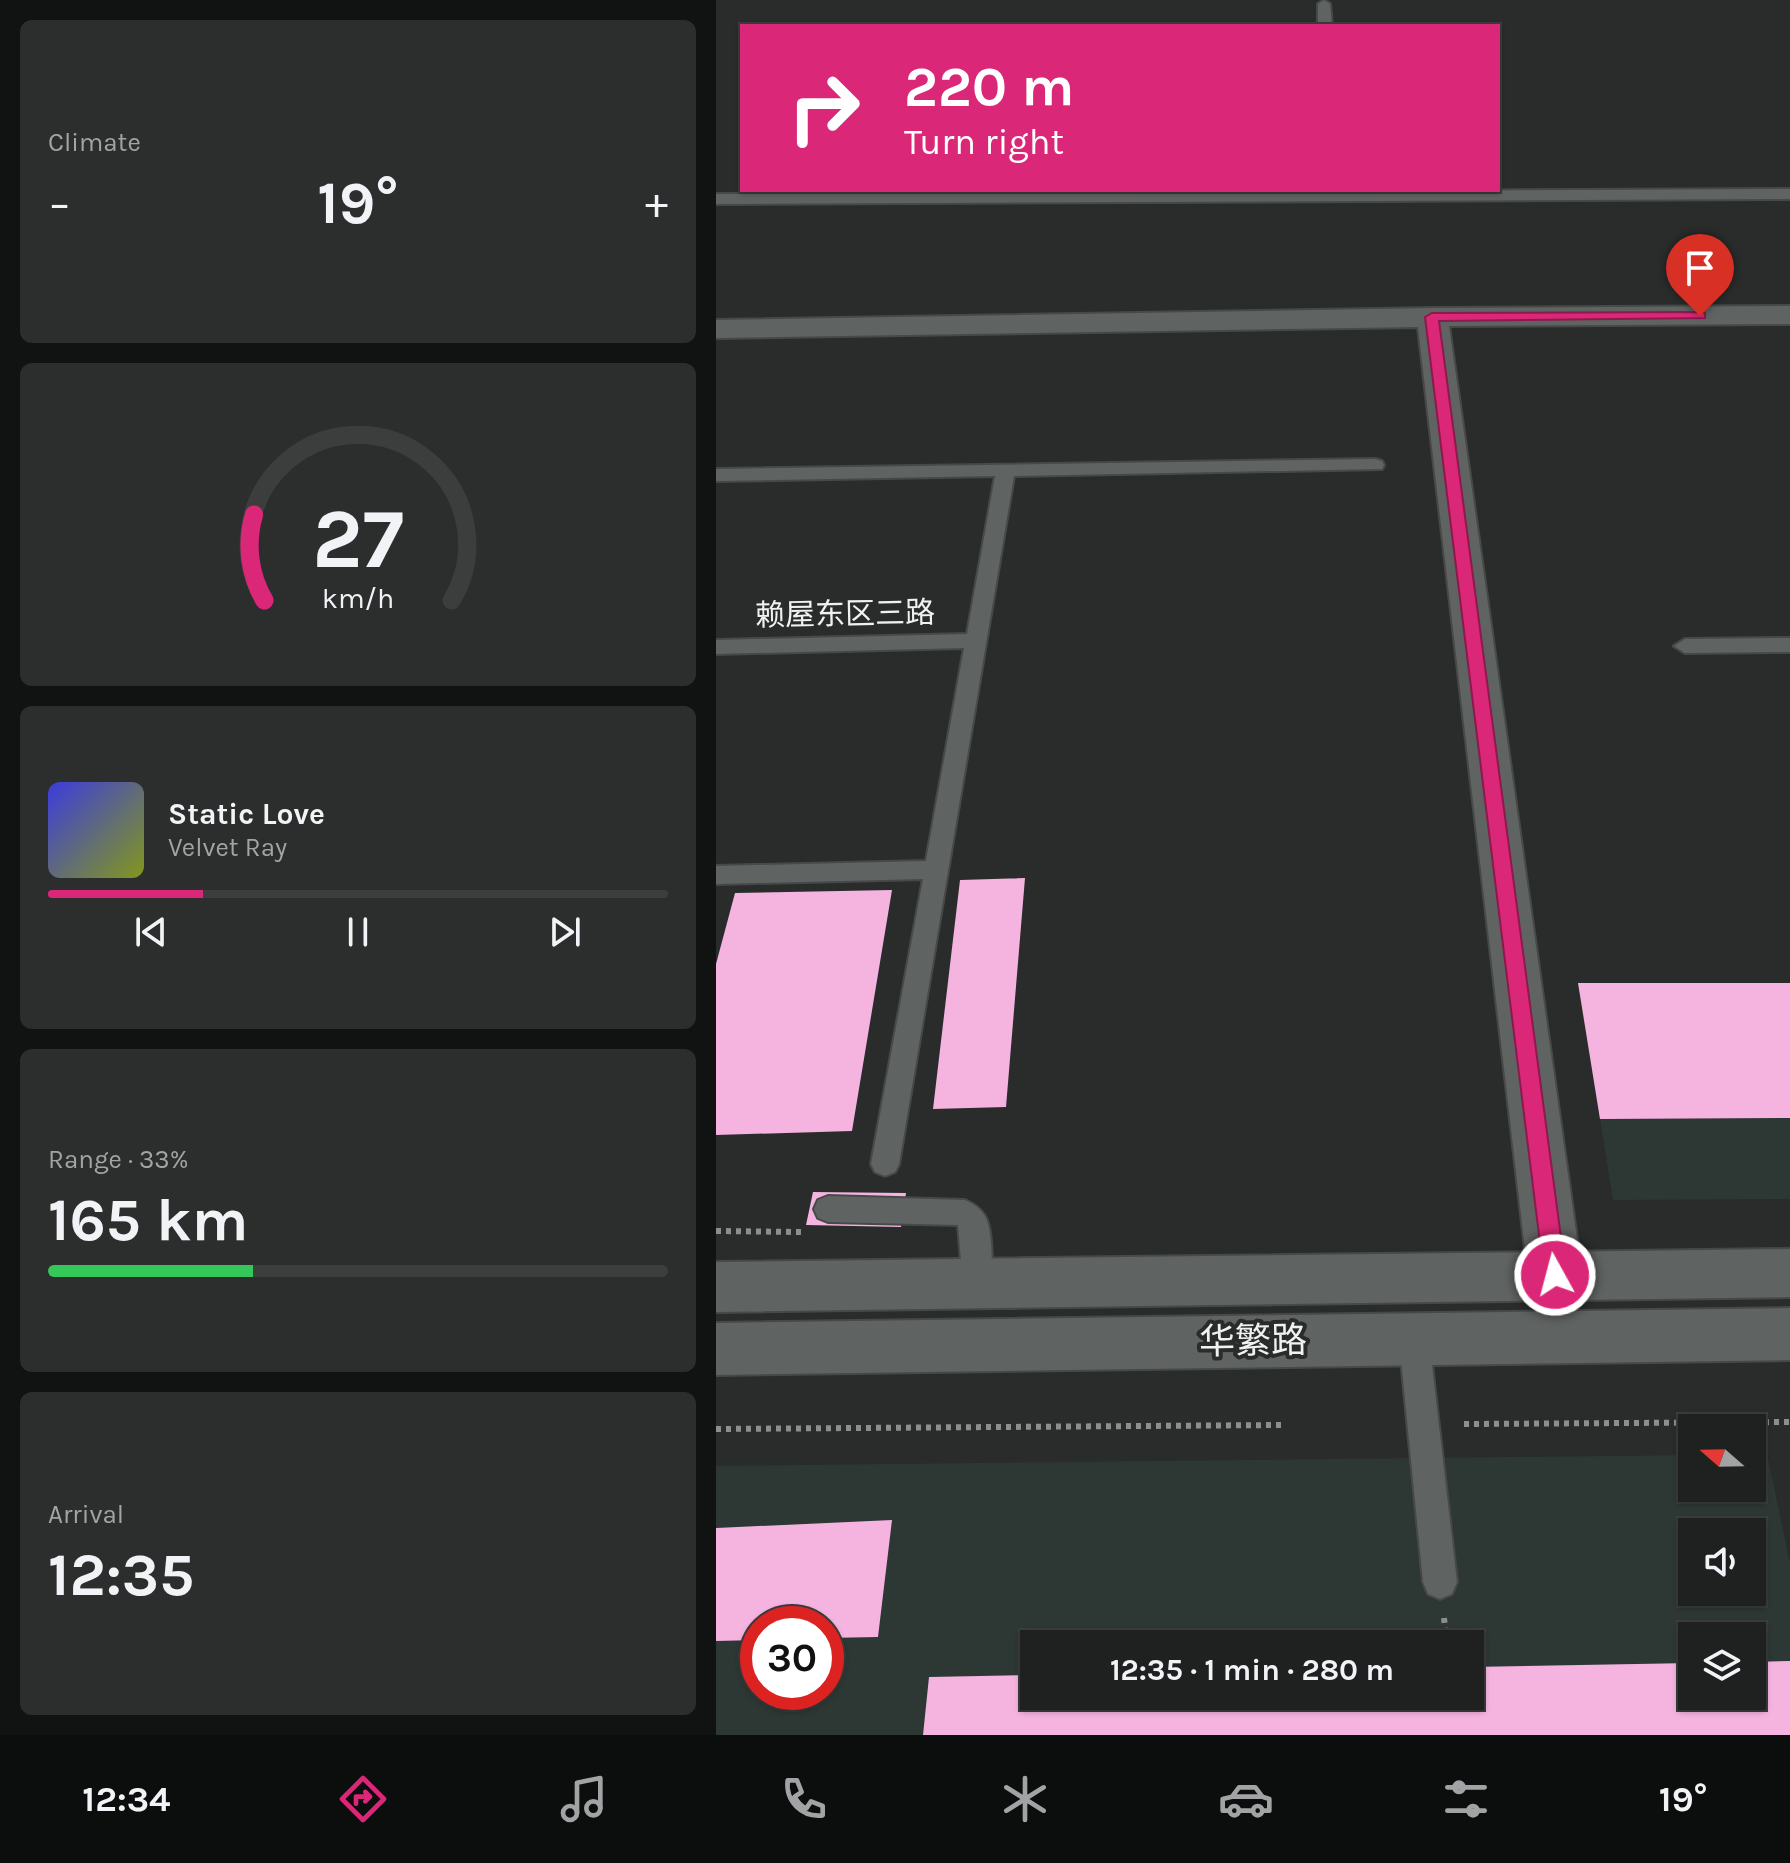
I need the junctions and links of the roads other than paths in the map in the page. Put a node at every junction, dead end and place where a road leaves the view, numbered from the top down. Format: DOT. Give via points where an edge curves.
graph roads {
  1 [pos="1324,4"];
  2 [pos="1325,24"];
  3 [pos="1336,193"];
  4 [pos="1790,194"];
  5 [pos="716,199"];
  6 [pos="1790,315"];
  7 [pos="1432,317"];
  8 [pos="716,329"];
  9 [pos="1375,465"];
  10 [pos="1006,470"];
  11 [pos="716,475"];
  12 [pos="976,641"];
  13 [pos="1790,645"];
  14 [pos="1685,646"];
  15 [pos="716,647"];
  16 [pos="937,870"];
  17 [pos="716,875"];
  18 [pos="885,1164"];
  19 [pos="828,1209"];
  20 [pos="1790,1273"];
  21 [pos="1555,1275"];
  22 [pos="978,1284"];
  23 [pos="716,1287"];
  24 [pos="1790,1334"];
  25 [pos="1414,1339"];
  26 [pos="716,1349"];
  27 [pos="1440,1582"];
  1 -- 2 [label="lane"];
  3 -- 4 [label="lane"];
  3 -- 5 [label="lane"];
  6 -- 7 [label="street"];
  7 -- 8 [label="street"];
  7 -- 21 [label="street"];
  9 -- 10 [label="lane"];
  10 -- 11 [label="lane"];
  10 -- 12 [label="lane"];
  12 -- 15 [label="lane, 赖屋东区三路"];
  12 -- 16 [label="lane"];
  13 -- 14 [label="lane"];
  16 -- 17 [label="lane"];
  16 -- 18 [label="lane"];
  19 -- 22 [label="lane" via="965,1213 974,1223"];
  20 -- 21 [label="street, 华繁路"];
  21 -- 22 [label="street, 华繁路"];
  22 -- 23 [label="street, 华繁路"];
  24 -- 25 [label="street, 华繁路"];
  25 -- 26 [label="street, 华繁路"];
  25 -- 27 [label="lane"];
}
